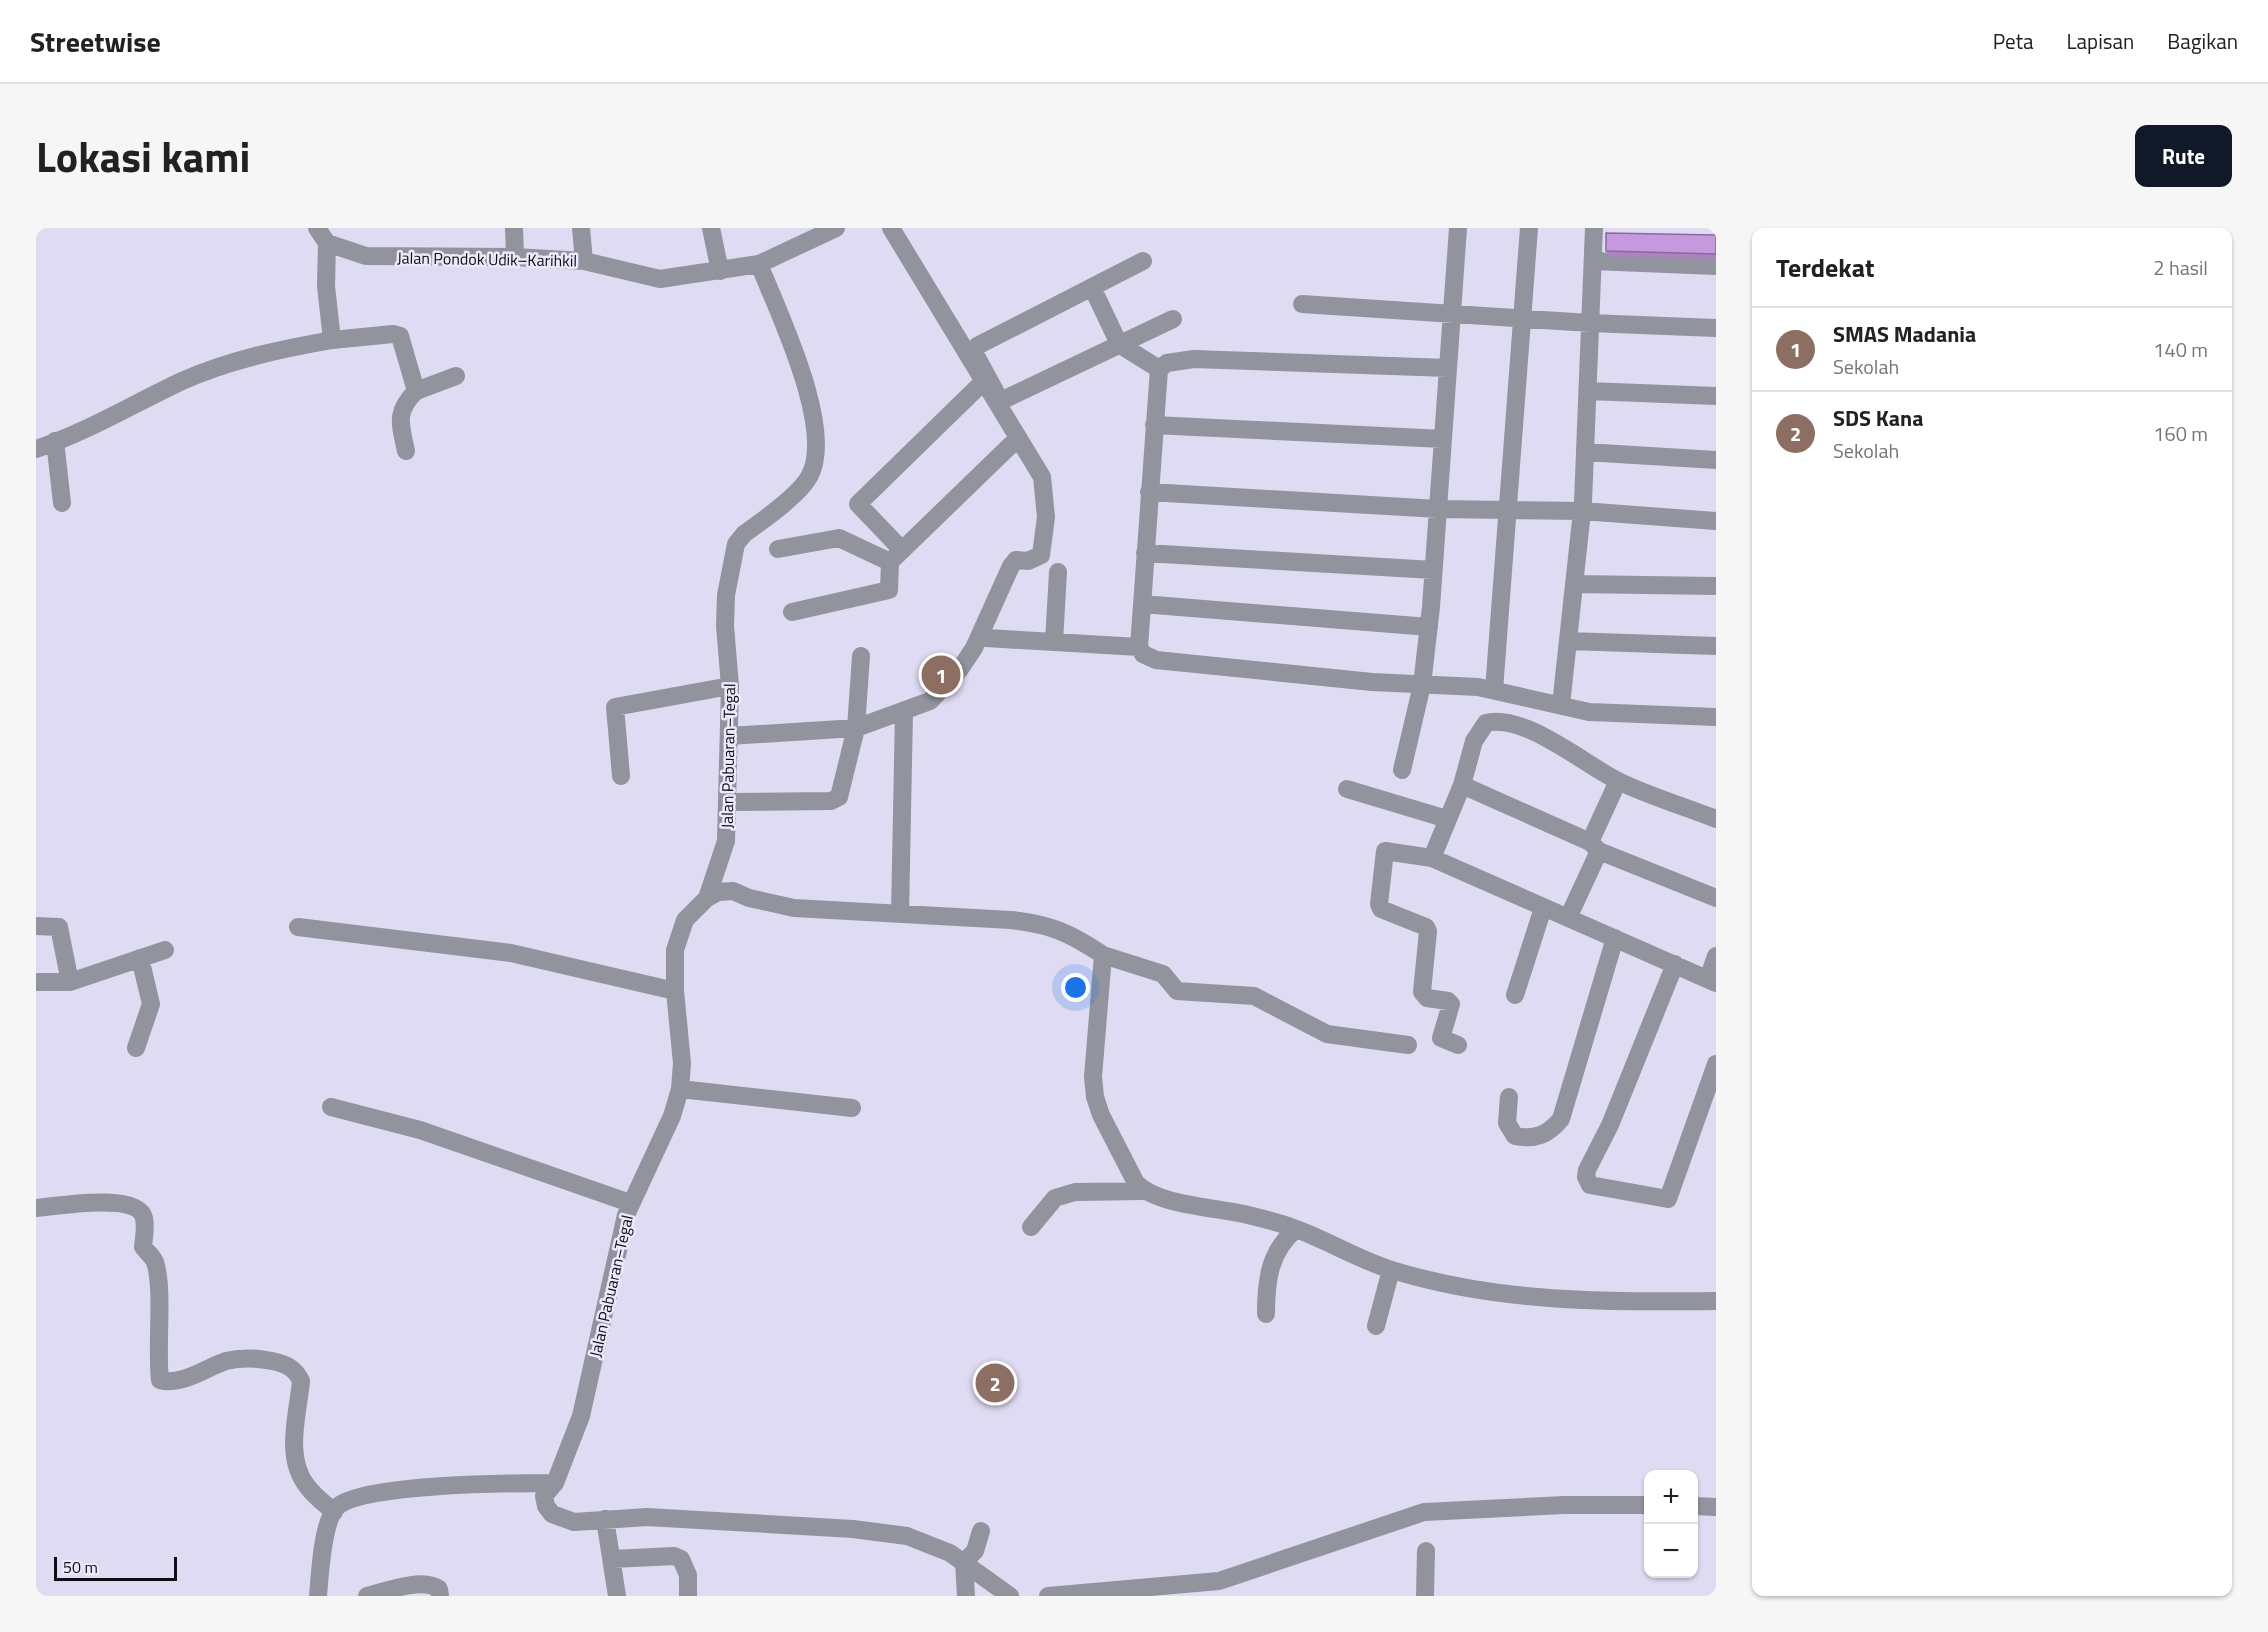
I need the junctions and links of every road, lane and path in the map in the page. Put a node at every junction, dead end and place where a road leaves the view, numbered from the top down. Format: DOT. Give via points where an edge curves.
graph roads {
  1 [pos="317,228"];
  2 [pos="514,228"];
  3 [pos="581,228"];
  4 [pos="711,228"];
  5 [pos="836,228"];
  6 [pos="891,228"];
  7 [pos="1458,228"];
  8 [pos="1529,228"];
  9 [pos="1594,228"];
  10 [pos="327,243"];
  11 [pos="515,256"];
  12 [pos="584,261"];
  13 [pos="1143,261"];
  14 [pos="1593,261"];
  15 [pos="759,264"];
  16 [pos="1716,266"];
  17 [pos="720,271"];
  18 [pos="1092,287"];
  19 [pos="1302,304"];
  20 [pos="1452,312"];
  21 [pos="1173,319"];
  22 [pos="1522,319"];
  23 [pos="1590,323"];
  24 [pos="1716,328"];
  25 [pos="332,340"];
  26 [pos="1119,344"];
  27 [pos="1448,368"];
  28 [pos="1159,369"];
  29 [pos="456,376"];
  30 [pos="982,383"];
  31 [pos="416,390"];
  32 [pos="1587,391"];
  33 [pos="1716,396"];
  34 [pos="1154,425"];
  35 [pos="1017,439"];
  36 [pos="1443,439"];
  37 [pos="55,441"];
  38 [pos="36,449"];
  39 [pos="406,451"];
  40 [pos="1585,452"];
  41 [pos="1716,460"];
  42 [pos="1149,492"];
  43 [pos="62,503"];
  44 [pos="1438,509"];
  45 [pos="1582,511"];
  46 [pos="1508,512"];
  47 [pos="1716,521"];
  48 [pos="778,549"];
  49 [pos="1145,553"];
  50 [pos="896,556"];
  51 [pos="1433,570"];
  52 [pos="1058,572"];
  53 [pos="1574,584"];
  54 [pos="1716,586"];
  55 [pos="1142,604"];
  56 [pos="792,612"];
  57 [pos="1429,627"];
  58 [pos="986,638"];
  59 [pos="1568,641"];
  60 [pos="1054,642"];
  61 [pos="1716,646"];
  62 [pos="1139,647"];
  63 [pos="861,656"];
  64 [pos="1422,685"];
  65 [pos="730,686"];
  66 [pos="1494,690"];
  67 [pos="1561,705"];
  68 [pos="904,712"];
  69 [pos="1716,717"];
  70 [pos="856,728"];
  71 [pos="729,736"];
  72 [pos="1402,770"];
  73 [pos="621,776"];
  74 [pos="1618,781"];
  75 [pos="1462,785"];
  76 [pos="1347,789"];
  77 [pos="729,802"];
  78 [pos="1447,819"];
  79 [pos="1716,819"];
  80 [pos="1594,846"];
  81 [pos="1432,858"];
  82 [pos="707,898"];
  83 [pos="1716,898"];
  84 [pos="1543,908"];
  85 [pos="900,914"];
  86 [pos="1568,918"];
  87 [pos="36,926"];
  88 [pos="298,927"];
  89 [pos="1615,938"];
  90 [pos="165,950"];
  91 [pos="1103,955"];
  92 [pos="1716,956"];
  93 [pos="140,958"];
  94 [pos="1675,964"];
  95 [pos="1712,981"];
  96 [pos="36,982"];
  97 [pos="70,982"];
  98 [pos="675,991"];
  99 [pos="1515,995"];
  100 [pos="1408,1045"];
  101 [pos="1458,1046"];
  102 [pos="136,1048"];
  103 [pos="1716,1064"];
  104 [pos="680,1089"];
  105 [pos="1509,1097"];
  106 [pos="331,1107"];
  107 [pos="852,1108"];
  108 [pos="1144,1191"];
  109 [pos="630,1203"];
  110 [pos="36,1208"];
  111 [pos="1030,1227"];
  112 [pos="1296,1229"];
  113 [pos="1391,1270"];
  114 [pos="1716,1301"];
  115 [pos="1266,1314"];
  116 [pos="1376,1326"];
  117 [pos="555,1483"];
  118 [pos="1644,1505"];
  119 [pos="1698,1506"];
  120 [pos="1716,1507"];
  121 [pos="334,1512"];
  122 [pos="604,1519"];
  123 [pos="981,1531"];
  124 [pos="1426,1551"];
  125 [pos="612,1559"];
  126 [pos="964,1562"];
  127 [pos="1098,1594"];
  128 [pos="318,1596"];
  129 [pos="367,1596"];
  130 [pos="440,1596"];
  131 [pos="617,1596"];
  132 [pos="688,1596"];
  133 [pos="966,1596"];
  134 [pos="1010,1596"];
  135 [pos="1048,1596"];
  136 [pos="1425,1596"];
  1 -- 10 [label="street"];
  2 -- 11 [label="street"];
  3 -- 12 [label="street"];
  4 -- 17 [label="street"];
  5 -- 15 [label="street, Jalan Pondok Udik–Karihkil"];
  6 -- 30 [label="street"];
  7 -- 20 [label="street"];
  8 -- 22 [label="street"];
  9 -- 14 [label="street"];
  10 -- 11 [label="street, Jalan Pondok Udik–Karihkil" via="366,256"];
  10 -- 25 [label="street" via="326,286"];
  11 -- 12 [label="street, Jalan Pondok Udik–Karihkil"];
  12 -- 17 [label="street, Jalan Pondok Udik–Karihkil" via="660,279"];
  13 -- 18 [label="street"];
  14 -- 16 [label="street"];
  14 -- 23 [label="street"];
  15 -- 17 [label="street, Jalan Pondok Udik–Karihkil"];
  15 -- 65 [label="street, Jalan Pabuaran–Tegal" via="803,377 817,449 808,478 736,544 726,595"];
  18 -- 26 [label="street"];
  18 -- 26 [label="street" via="982,343 975,354 1002,399"];
  19 -- 20 [label="street"];
  20 -- 22 [label="street"];
  20 -- 27 [label="street"];
  21 -- 26 [label="street"];
  22 -- 23 [label="street"];
  22 -- 46 [label="street"];
  23 -- 24 [label="street"];
  23 -- 32 [label="street"];
  25 -- 31 [label="street" via="400,336"];
  25 -- 37 [label="street" via="214,369"];
  26 -- 28 [label="street"];
  27 -- 28 [label="street" via="1194,360 1167,363"];
  27 -- 36 [label="street"];
  28 -- 34 [label="street"];
  29 -- 31 [label="street"];
  30 -- 35 [label="street"];
  30 -- 50 [label="street" via="858,504"];
  31 -- 39 [label="street" via="401,413"];
  32 -- 33 [label="street"];
  32 -- 40 [label="street"];
  34 -- 36 [label="street"];
  34 -- 42 [label="street"];
  35 -- 50 [label="street"];
  35 -- 68 [label="street" via="1042,477 1046,517 1041,555 1028,561 1016,560 960,669 930,702"];
  36 -- 44 [label="street"];
  37 -- 38 [label="street"];
  37 -- 43 [label="street"];
  40 -- 41 [label="street"];
  40 -- 45 [label="street"];
  42 -- 44 [label="street"];
  42 -- 49 [label="street"];
  44 -- 46 [label="street"];
  44 -- 51 [label="street"];
  45 -- 46 [label="street"];
  45 -- 47 [label="street"];
  45 -- 53 [label="street"];
  46 -- 66 [label="street"];
  48 -- 50 [label="street" via="838,538"];
  49 -- 51 [label="street"];
  49 -- 55 [label="street"];
  50 -- 56 [label="street" via="889,590"];
  51 -- 57 [label="street"];
  52 -- 60 [label="street"];
  53 -- 54 [label="street"];
  53 -- 59 [label="street"];
  55 -- 57 [label="street"];
  55 -- 62 [label="street"];
  57 -- 64 [label="street"];
  58 -- 60 [label="street"];
  59 -- 61 [label="street"];
  59 -- 67 [label="street"];
  60 -- 62 [label="street"];
  62 -- 64 [label="street" via="1143,654 1156,660"];
  63 -- 70 [label="street"];
  64 -- 66 [label="street"];
  64 -- 72 [label="street"];
  65 -- 71 [label="street, Jalan Pabuaran–Tegal"];
  65 -- 73 [label="street" via="615,707"];
  66 -- 67 [label="street"];
  67 -- 69 [label="street" via="1589,712"];
  68 -- 70 [label="street"];
  68 -- 85 [label="street"];
  70 -- 71 [label="street"];
  70 -- 77 [label="street" via="839,797 831,801"];
  71 -- 77 [label="street, Jalan Pabuaran–Tegal"];
  74 -- 75 [label="street" via="1520,725 1493,721 1486,723 1474,741"];
  74 -- 79 [label="street"];
  74 -- 80 [label="street"];
  75 -- 78 [label="street"];
  75 -- 80 [label="street"];
  76 -- 78 [label="street"];
  77 -- 82 [label="street, Jalan Pabuaran–Tegal" via="726,841"];
  78 -- 81 [label="street"];
  80 -- 83 [label="street"];
  80 -- 86 [label="street"];
  81 -- 84 [label="street"];
  81 -- 101 [label="street" via="1385,851 1379,904 1381,909 1426,927 1422,992 1427,998 1451,1004 1441,1038"];
  82 -- 85 [label="street" via="733,891 794,908"];
  82 -- 98 [label="street, Jalan Pabuaran–Tegal" via="691,912 679,932"];
  84 -- 86 [label="street"];
  84 -- 99 [label="street"];
  85 -- 91 [label="street" via="1043,923"];
  86 -- 89 [label="street"];
  87 -- 97 [label="street" via="59,927"];
  88 -- 98 [label="street" via="511,953"];
  89 -- 94 [label="street"];
  89 -- 105 [label="street" via="1561,1119 1546,1134 1531,1138 1515,1136 1507,1123"];
  90 -- 93 [label="street"];
  91 -- 100 [label="street" via="1163,974 1176,991 1254,996 1327,1034"];
  91 -- 108 [label="street" via="1093,1077 1095,1097 1118,1149"];
  92 -- 95 [label="street"];
  93 -- 97 [label="street"];
  93 -- 102 [label="street" via="151,1004"];
  94 -- 95 [label="street"];
  94 -- 103 [label="street" via="1610,1125 1587,1170 1590,1185 1668,1199"];
  96 -- 97 [label="street"];
  98 -- 104 [label="street, Jalan Pabuaran–Tegal" via="682,1063"];
  104 -- 107 [label="street"];
  104 -- 109 [label="street, Jalan Pabuaran–Tegal" via="672,1116"];
  106 -- 109 [label="street" via="420,1130"];
  108 -- 111 [label="street" via="1075,1192 1055,1198"];
  108 -- 112 [label="street"];
  109 -- 117 [label="street, Jalan Pabuaran–Tegal" via="581,1416"];
  110 -- 121 [label="street" via="97,1203 134,1206 140,1211 144,1218 143,1247 154,1259 158,1279 160,1380 168,1382 227,1361 253,1358 283,1363 297,1372 301,1381 294,1448 298,1472"];
  112 -- 113 [label="street"];
  112 -- 115 [label="street" via="1282,1241 1275,1258 1268,1278"];
  113 -- 114 [label="street" via="1505,1296 1597,1302"];
  113 -- 116 [label="street"];
  117 -- 121 [label="street" via="467,1484 376,1494 348,1500"];
  117 -- 122 [label="street, Jalan Pabuaran–Tegal" via="544,1496 552,1514 574,1522"];
  118 -- 127 [label="street" via="1424,1512 1239,1576"];
  119 -- 120 [label="street"];
  121 -- 128 [label="street" via="329,1521"];
  122 -- 125 [label="street"];
  122 -- 126 [label="street" via="647,1517 889,1533 938,1546"];
  123 -- 126 [label="street" via="975,1551"];
  124 -- 136 [label="street"];
  125 -- 131 [label="street"];
  125 -- 132 [label="street" via="681,1559 688,1575"];
  126 -- 133 [label="street"];
  126 -- 134 [label="street"];
  127 -- 135 [label="street"];
  129 -- 130 [label="street" via="421,1584 434,1585 440,1589"];
}
